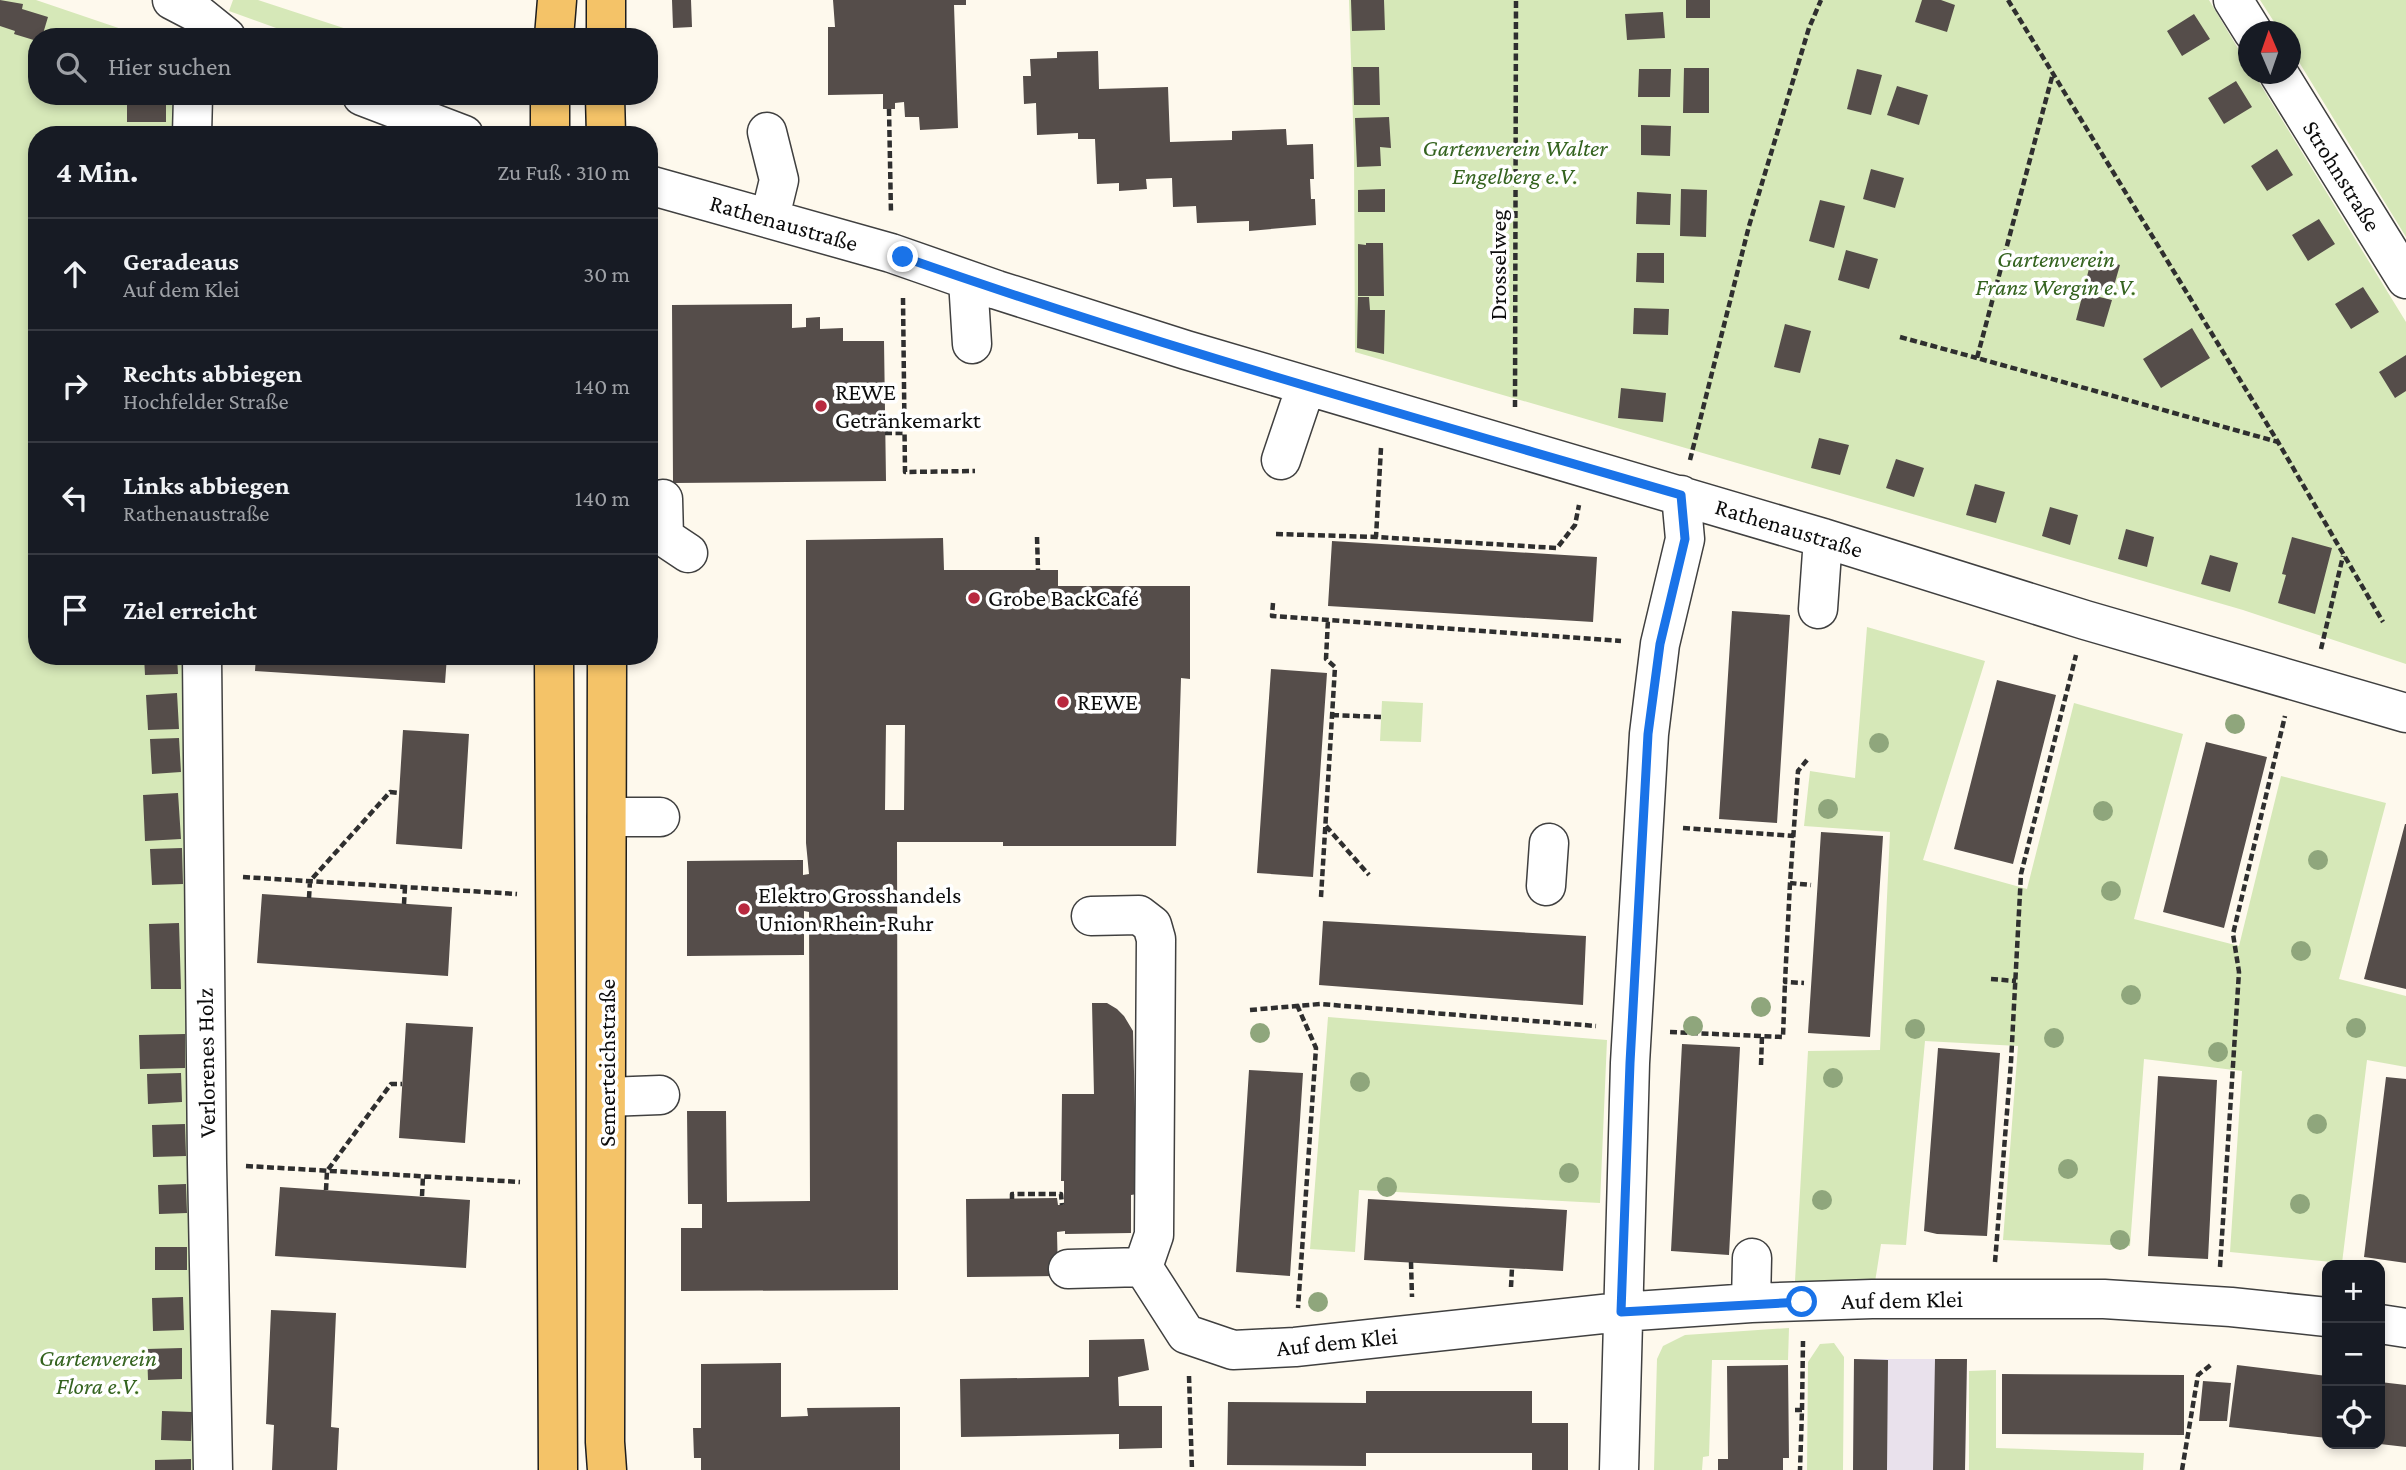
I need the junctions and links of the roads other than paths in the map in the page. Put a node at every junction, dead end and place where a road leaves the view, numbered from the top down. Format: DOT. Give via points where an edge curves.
graph roads {
  1 [pos="172,0"];
  2 [pos="557,0"];
  3 [pos="606,0"];
  4 [pos="2233,0"];
  5 [pos="2246,21"];
  6 [pos="212,28"];
  7 [pos="555,28"];
  8 [pos="606,28"];
  9 [pos="2285,84"];
  10 [pos="193,105"];
  11 [pos="386,105"];
  12 [pos="550,105"];
  13 [pos="605,105"];
  14 [pos="192,126"];
  15 [pos="440,126"];
  16 [pos="550,126"];
  17 [pos="606,126"];
  18 [pos="767,132"];
  19 [pos="658,187"];
  20 [pos="770,217"];
  21 [pos="2406,279"];
  22 [pos="968,280"];
  23 [pos="972,344"];
  24 [pos="1306,386"];
  25 [pos="1281,460"];
  26 [pos="1681,495"];
  27 [pos="663,499"];
  28 [pos="1823,538"];
  29 [pos="688,553"];
  30 [pos="1818,608"];
  31 [pos="202,665"];
  32 [pos="554,665"];
  33 [pos="607,665"];
  34 [pos="2406,713"];
  35 [pos="607,817"];
  36 [pos="660,817"];
  37 [pos="1549,843"];
  38 [pos="1546,887"];
  39 [pos="1091,916"];
  40 [pos="660,1095"];
  41 [pos="607,1097"];
  42 [pos="1752,1258"];
  43 [pos="1143,1267"];
  44 [pos="1068,1269"];
  45 [pos="1751,1303"];
  46 [pos="1621,1312"];
  47 [pos="2322,1316"];
  48 [pos="2385,1325"];
  49 [pos="2406,1328"];
  50 [pos="213,1470"];
  51 [pos="558,1470"];
  52 [pos="607,1470"];
  53 [pos="1619,1470"];
  1 -- 6 [label="street"];
  2 -- 7 [label="main road"];
  3 -- 8 [label="main road"];
  4 -- 5 [label="street"];
  9 -- 21 [label="street, Strohnstraße"];
  10 -- 14 [label="street"];
  11 -- 15 [label="street"];
  12 -- 16 [label="main road"];
  13 -- 17 [label="main road"];
  18 -- 20 [label="street" via="779,180"];
  19 -- 20 [label="street, Rathenaustraße"];
  20 -- 22 [label="street, Rathenaustraße"];
  22 -- 23 [label="street"];
  22 -- 24 [label="street, Rathenaustraße"];
  24 -- 25 [label="street"];
  24 -- 26 [label="street, Rathenaustraße"];
  26 -- 28 [label="street, Rathenaustraße"];
  26 -- 46 [label="street" via="1685,539 1660,644 1648,734"];
  27 -- 29 [label="street" via="664,537"];
  28 -- 30 [label="street"];
  28 -- 34 [label="street, Rathenaustraße"];
  31 -- 50 [label="street, Verlorenes Holz"];
  32 -- 51 [label="main road, Semerteichstraße"];
  33 -- 35 [label="main road, Semerteichstraße"];
  35 -- 36 [label="street"];
  35 -- 41 [label="main road, Semerteichstraße"];
  37 -- 38 [label="street"];
  39 -- 43 [label="street" via="1139,915 1153,925 1156,939 1154,1236"];
  40 -- 41 [label="street"];
  41 -- 52 [label="main road, Semerteichstraße"];
  42 -- 45 [label="street"];
  43 -- 44 [label="street"];
  43 -- 46 [label="street, Auf dem Klei" via="1186,1335 1233,1350"];
  45 -- 46 [label="street, Auf dem Klei"];
  45 -- 47 [label="street, Auf dem Klei" via="2104,1299"];
  46 -- 53 [label="street"];
  48 -- 49 [label="street"];
}
